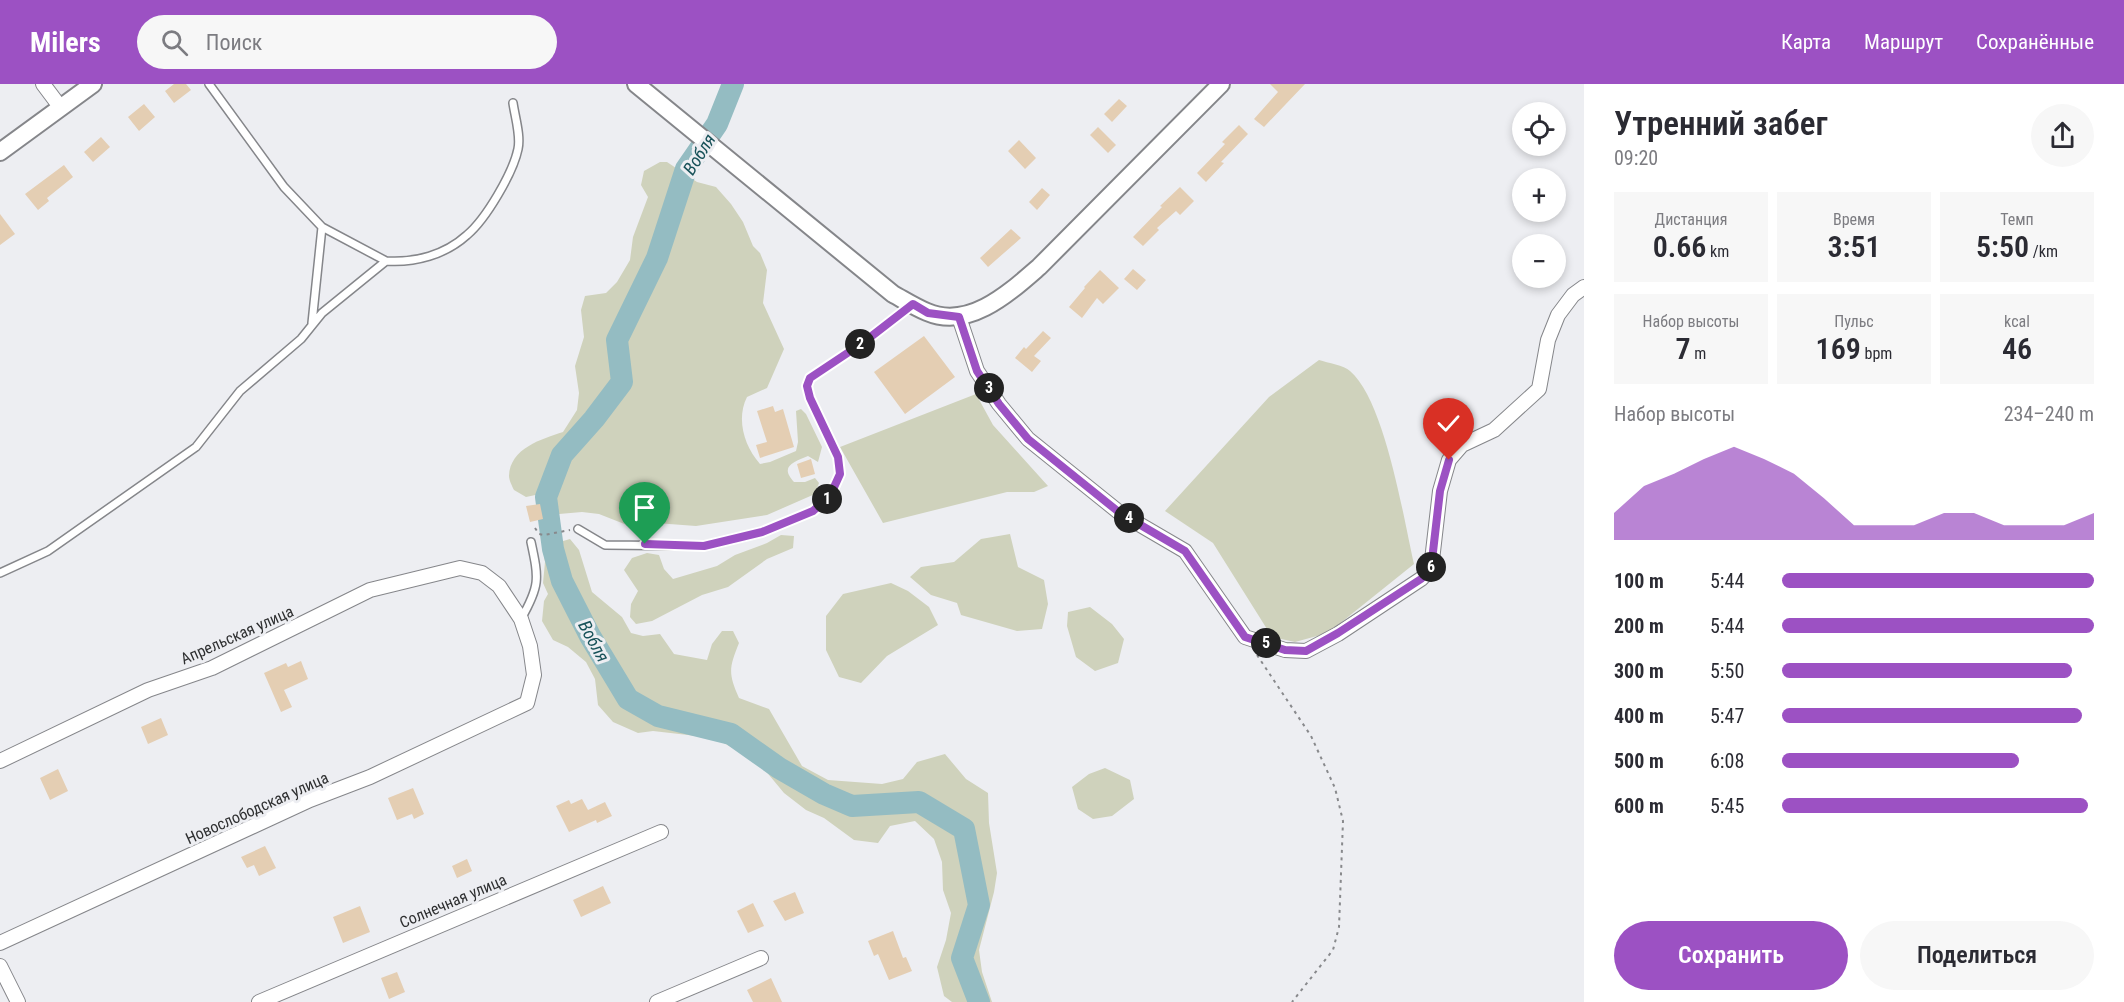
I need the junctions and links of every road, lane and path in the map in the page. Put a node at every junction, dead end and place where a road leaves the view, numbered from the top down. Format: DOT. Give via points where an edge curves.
graph roads {
  1 [pos="43,84"];
  2 [pos="93,84"];
  3 [pos="208,84"];
  4 [pos="636,84"];
  5 [pos="1221,84"];
  6 [pos="513,103"];
  7 [pos="61,108"];
  8 [pos="0,152"];
  9 [pos="322,227"];
  10 [pos="386,261"];
  11 [pos="1584,287"];
  12 [pos="913,304"];
  13 [pos="959,317"];
  14 [pos="312,326"];
  15 [pos="535,528"];
  16 [pos="578,530"];
  17 [pos="564,531"];
  18 [pos="531,542"];
  19 [pos="0,573"];
  20 [pos="521,619"];
  21 [pos="1245,637"];
  22 [pos="0,761"];
  23 [pos="661,832"];
  24 [pos="0,943"];
  25 [pos="761,957"];
  26 [pos="0,966"];
  27 [pos="18,1002"];
  28 [pos="259,1002"];
  29 [pos="657,1002"];
  30 [pos="1292,1002"];
  1 -- 7 [label="street"];
  2 -- 7 [label="street"];
  3 -- 9 [label="lane" via="284,187"];
  4 -- 12 [label="street" via="866,273"];
  5 -- 13 [label="street" via="1022,282 987,307"];
  6 -- 10 [label="lane" via="519,147 506,182 468,235 437,254 406,262"];
  7 -- 8 [label="street"];
  9 -- 10 [label="lane"];
  9 -- 14 [label="lane"];
  10 -- 14 [label="lane" via="322,313"];
  11 -- 21 [label="street" via="1558,315 1548,340 1539,389 1494,430 1462,446 1449,460 1440,491 1431,569 1306,651 1285,650"];
  12 -- 13 [label="street" via="928,313"];
  12 -- 16 [label="lane" via="810,378 810,398 838,457 840,474 830,496 813,511 762,532 704,546 604,545"];
  13 -- 21 [label="street" via="977,371 1028,439 1120,513 1185,551"];
  14 -- 19 [label="lane" via="240,391 196,447 48,551"];
  15 -- 17 [label="path" via="544,535"];
  18 -- 20 [label="lane" via="538,579"];
  20 -- 22 [label="street, Апрельская улица" via="499,585 482,573 460,568 370,590 212,668 148,690"];
  20 -- 24 [label="street, Новослободская улица" via="534,675 527,703"];
  21 -- 30 [label="path" via="1311,736 1335,788 1343,821 1339,927 1333,950"];
  23 -- 28 [label="street, Солнечная улица"];
  25 -- 29 [label="street"];
  26 -- 27 [label="street"];
}
